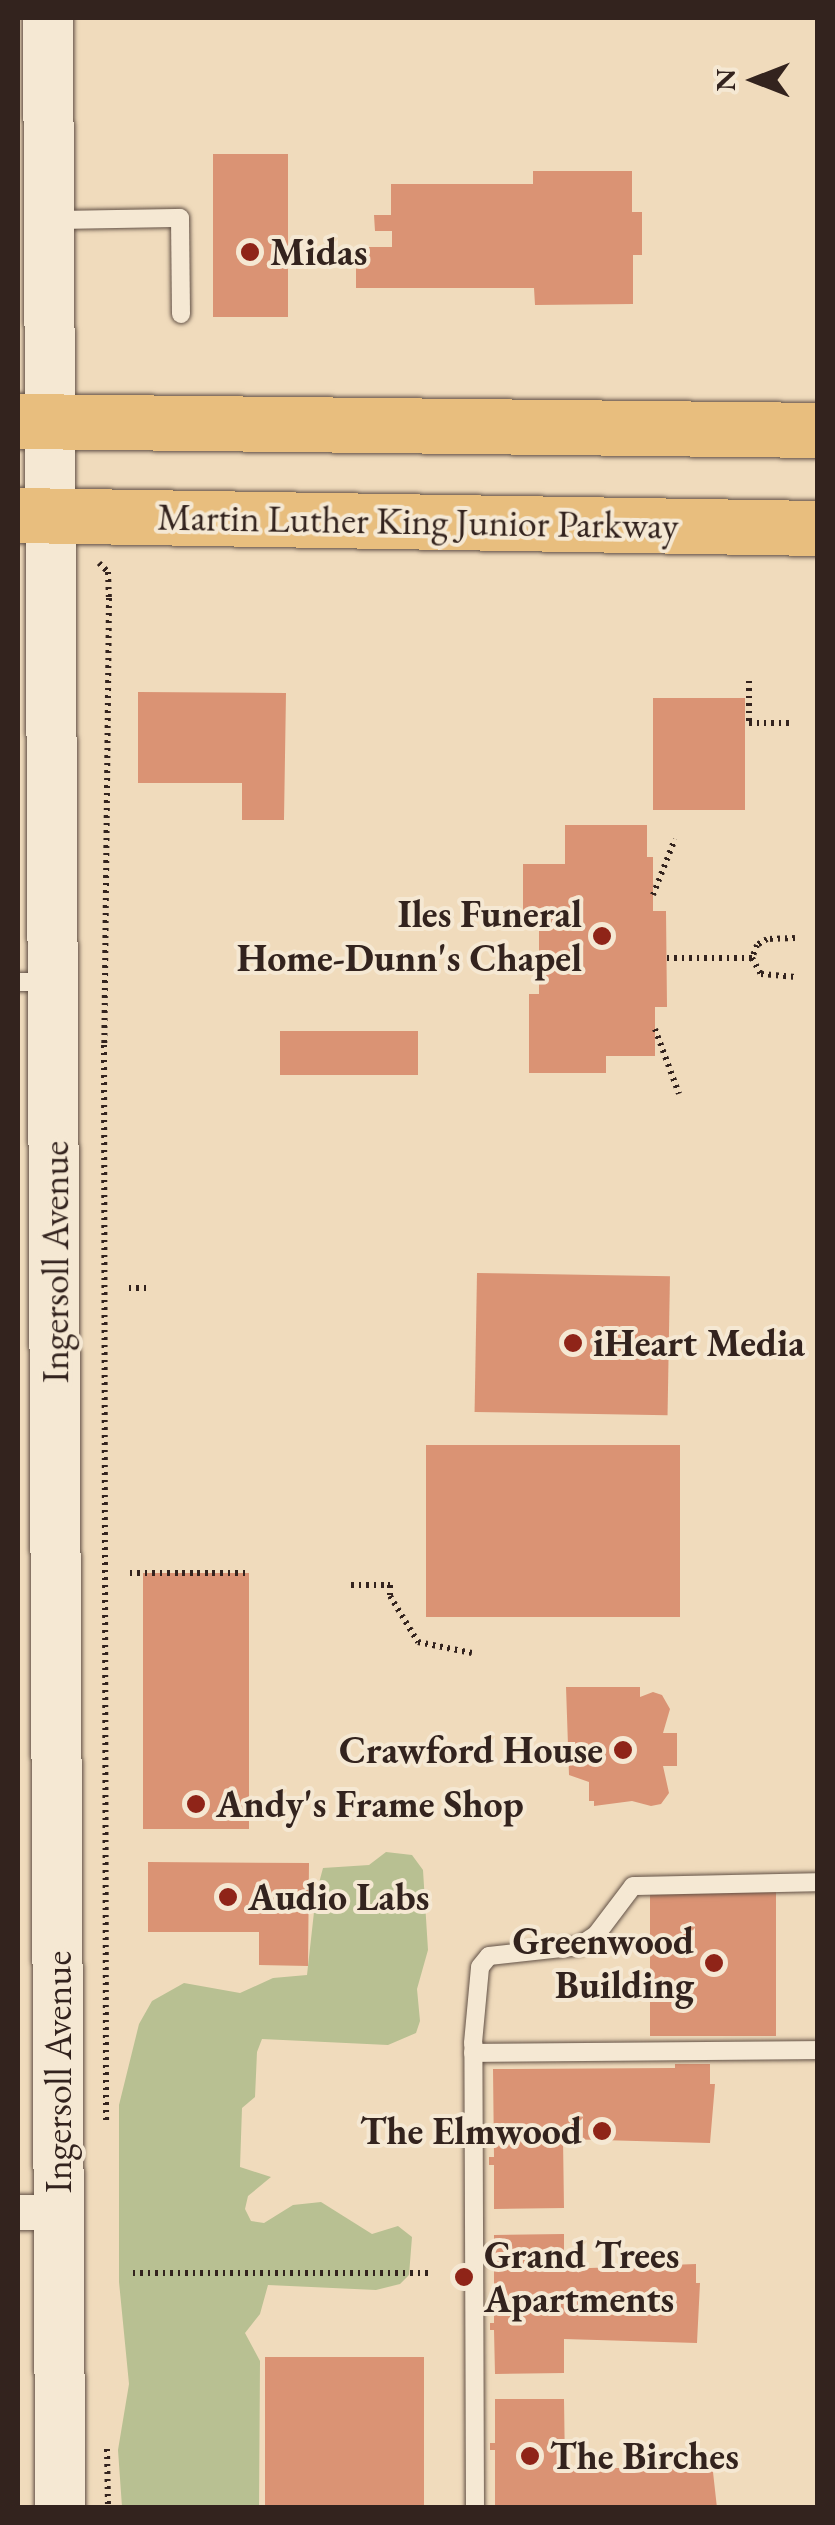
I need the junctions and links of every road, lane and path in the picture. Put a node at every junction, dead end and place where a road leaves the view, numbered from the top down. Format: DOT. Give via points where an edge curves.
graph roads {
  1 [pos="48,18"];
  2 [pos="48,220"];
  3 [pos="182,314"];
  4 [pos="32,422"];
  5 [pos="818,430"];
  6 [pos="33,515"];
  7 [pos="818,528"];
  8 [pos="108,572"];
  9 [pos="749,681"];
  10 [pos="794,723"];
  11 [pos="675,839"];
  12 [pos="653,895"];
  13 [pos="795,938"];
  14 [pos="666,958"];
  15 [pos="752,958"];
  16 [pos="796,977"];
  17 [pos="36,982"];
  18 [pos="655,1028"];
  19 [pos="679,1094"];
  20 [pos="129,1288"];
  21 [pos="151,1288"];
  22 [pos="130,1573"];
  23 [pos="249,1574"];
  24 [pos="351,1585"];
  25 [pos="472,1654"];
  26 [pos="818,1882"];
  27 [pos="818,2050"];
  28 [pos="474,2053"];
  29 [pos="106,2140"];
  30 [pos="38,2212"];
  31 [pos="132,2273"];
  32 [pos="430,2273"];
  33 [pos="107,2431"];
  34 [pos="60,2508"];
  35 [pos="108,2508"];
  36 [pos="475,2508"];
  1 -- 2 [label="main road, Ingersoll Avenue"];
  2 -- 3 [label="lane" via="180,218"];
  2 -- 4 [label="main road, Ingersoll Avenue"];
  4 -- 5 [label="main road"];
  4 -- 6 [label="main road, Ingersoll Avenue"];
  6 -- 7 [label="main road, Martin Luther King Junior Parkway"];
  6 -- 17 [label="main road, Ingersoll Avenue"];
  8 -- 29 [label="path"];
  9 -- 10 [label="path" via="747,723"];
  11 -- 12 [label="path"];
  13 -- 15 [label="path" via="768,939"];
  14 -- 15 [label="path"];
  15 -- 16 [label="path" via="768,976"];
  17 -- 30 [label="main road, Ingersoll Avenue"];
  18 -- 19 [label="path"];
  20 -- 21 [label="path"];
  22 -- 23 [label="path"];
  24 -- 25 [label="path" via="390,1585 418,1642"];
  26 -- 28 [label="lane" via="633,1886 580,1946 489,1956 474,1998"];
  27 -- 28 [label="lane"];
  28 -- 36 [label="lane"];
  30 -- 34 [label="main road, Ingersoll Avenue"];
  31 -- 32 [label="path"];
  33 -- 35 [label="path"];
}
